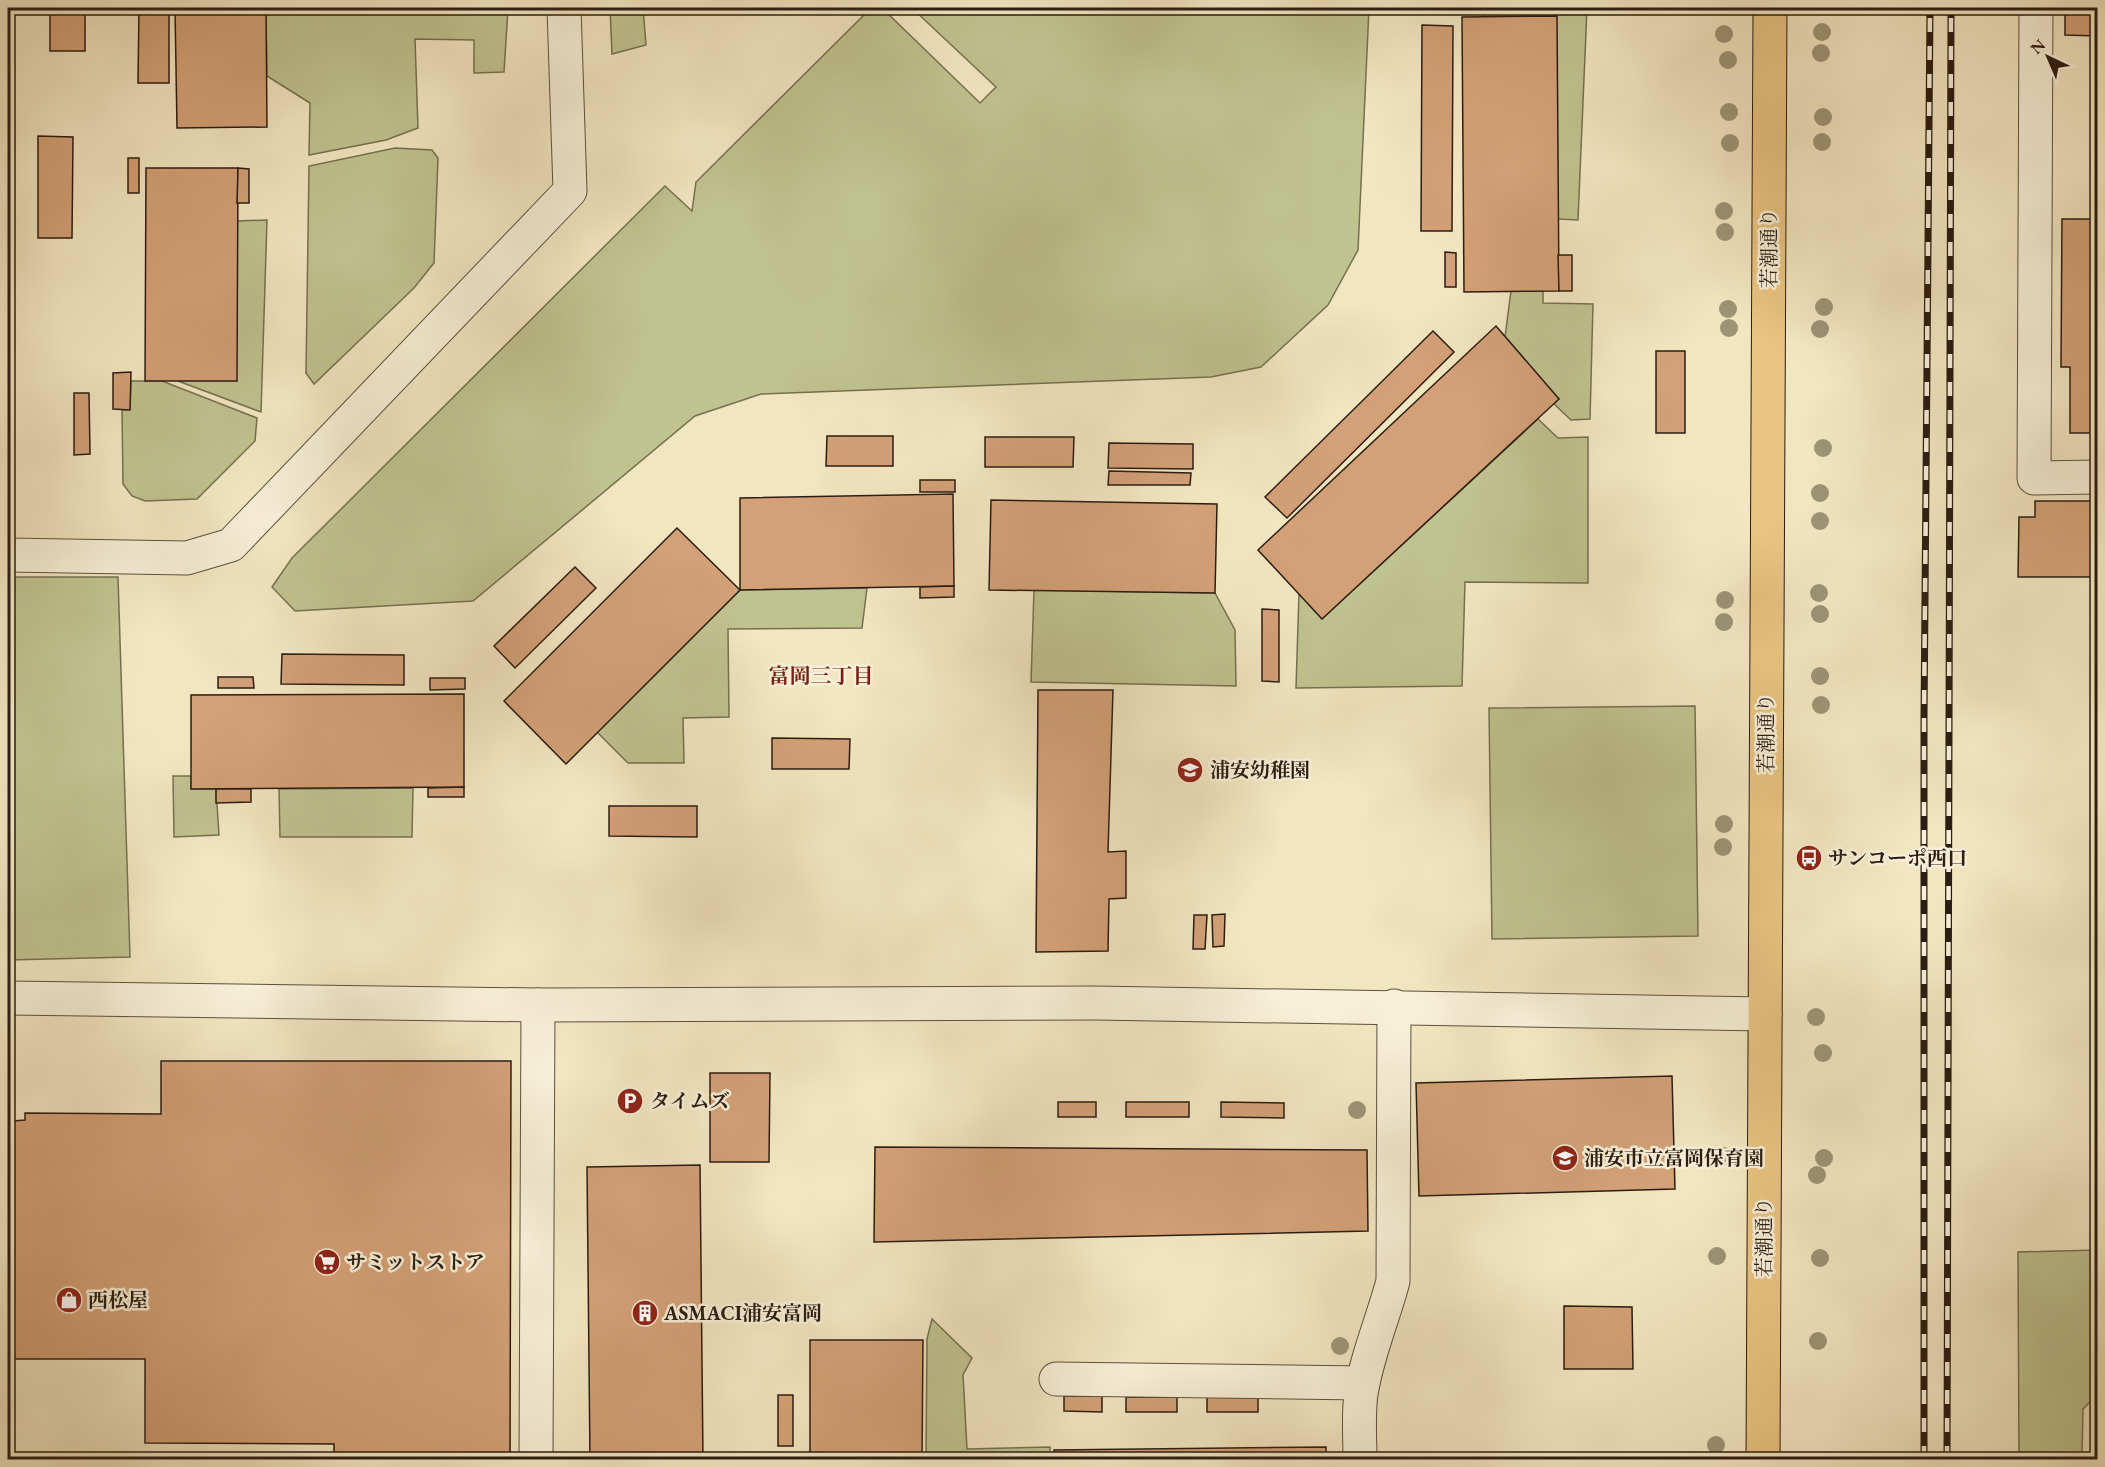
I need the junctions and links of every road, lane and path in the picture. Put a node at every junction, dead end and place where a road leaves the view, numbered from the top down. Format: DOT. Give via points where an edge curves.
graph roads {
  1 [pos="564,8"];
  2 [pos="1770,8"];
  3 [pos="2037,8"];
  4 [pos="2097,477"];
  5 [pos="8,555"];
  6 [pos="8,998"];
  7 [pos="538,1005"];
  8 [pos="1394,1006"];
  9 [pos="1764,1014"];
  10 [pos="1056,1379"];
  11 [pos="1364,1383"];
  12 [pos="536,1460"];
  13 [pos="1360,1460"];
  14 [pos="1763,1460"];
  1 -- 5 [label="street" via="570,191 231,544 187,558"];
  2 -- 9 [label="main road, 若潮通り"];
  3 -- 4 [label="street" via="2034,478"];
  6 -- 7 [label="street"];
  7 -- 8 [label="street"];
  7 -- 12 [label="street"];
  8 -- 9 [label="street"];
  8 -- 11 [label="street" via="1393,1281"];
  9 -- 14 [label="main road, 若潮通り"];
  10 -- 11 [label="street"];
  11 -- 13 [label="street"];
}
